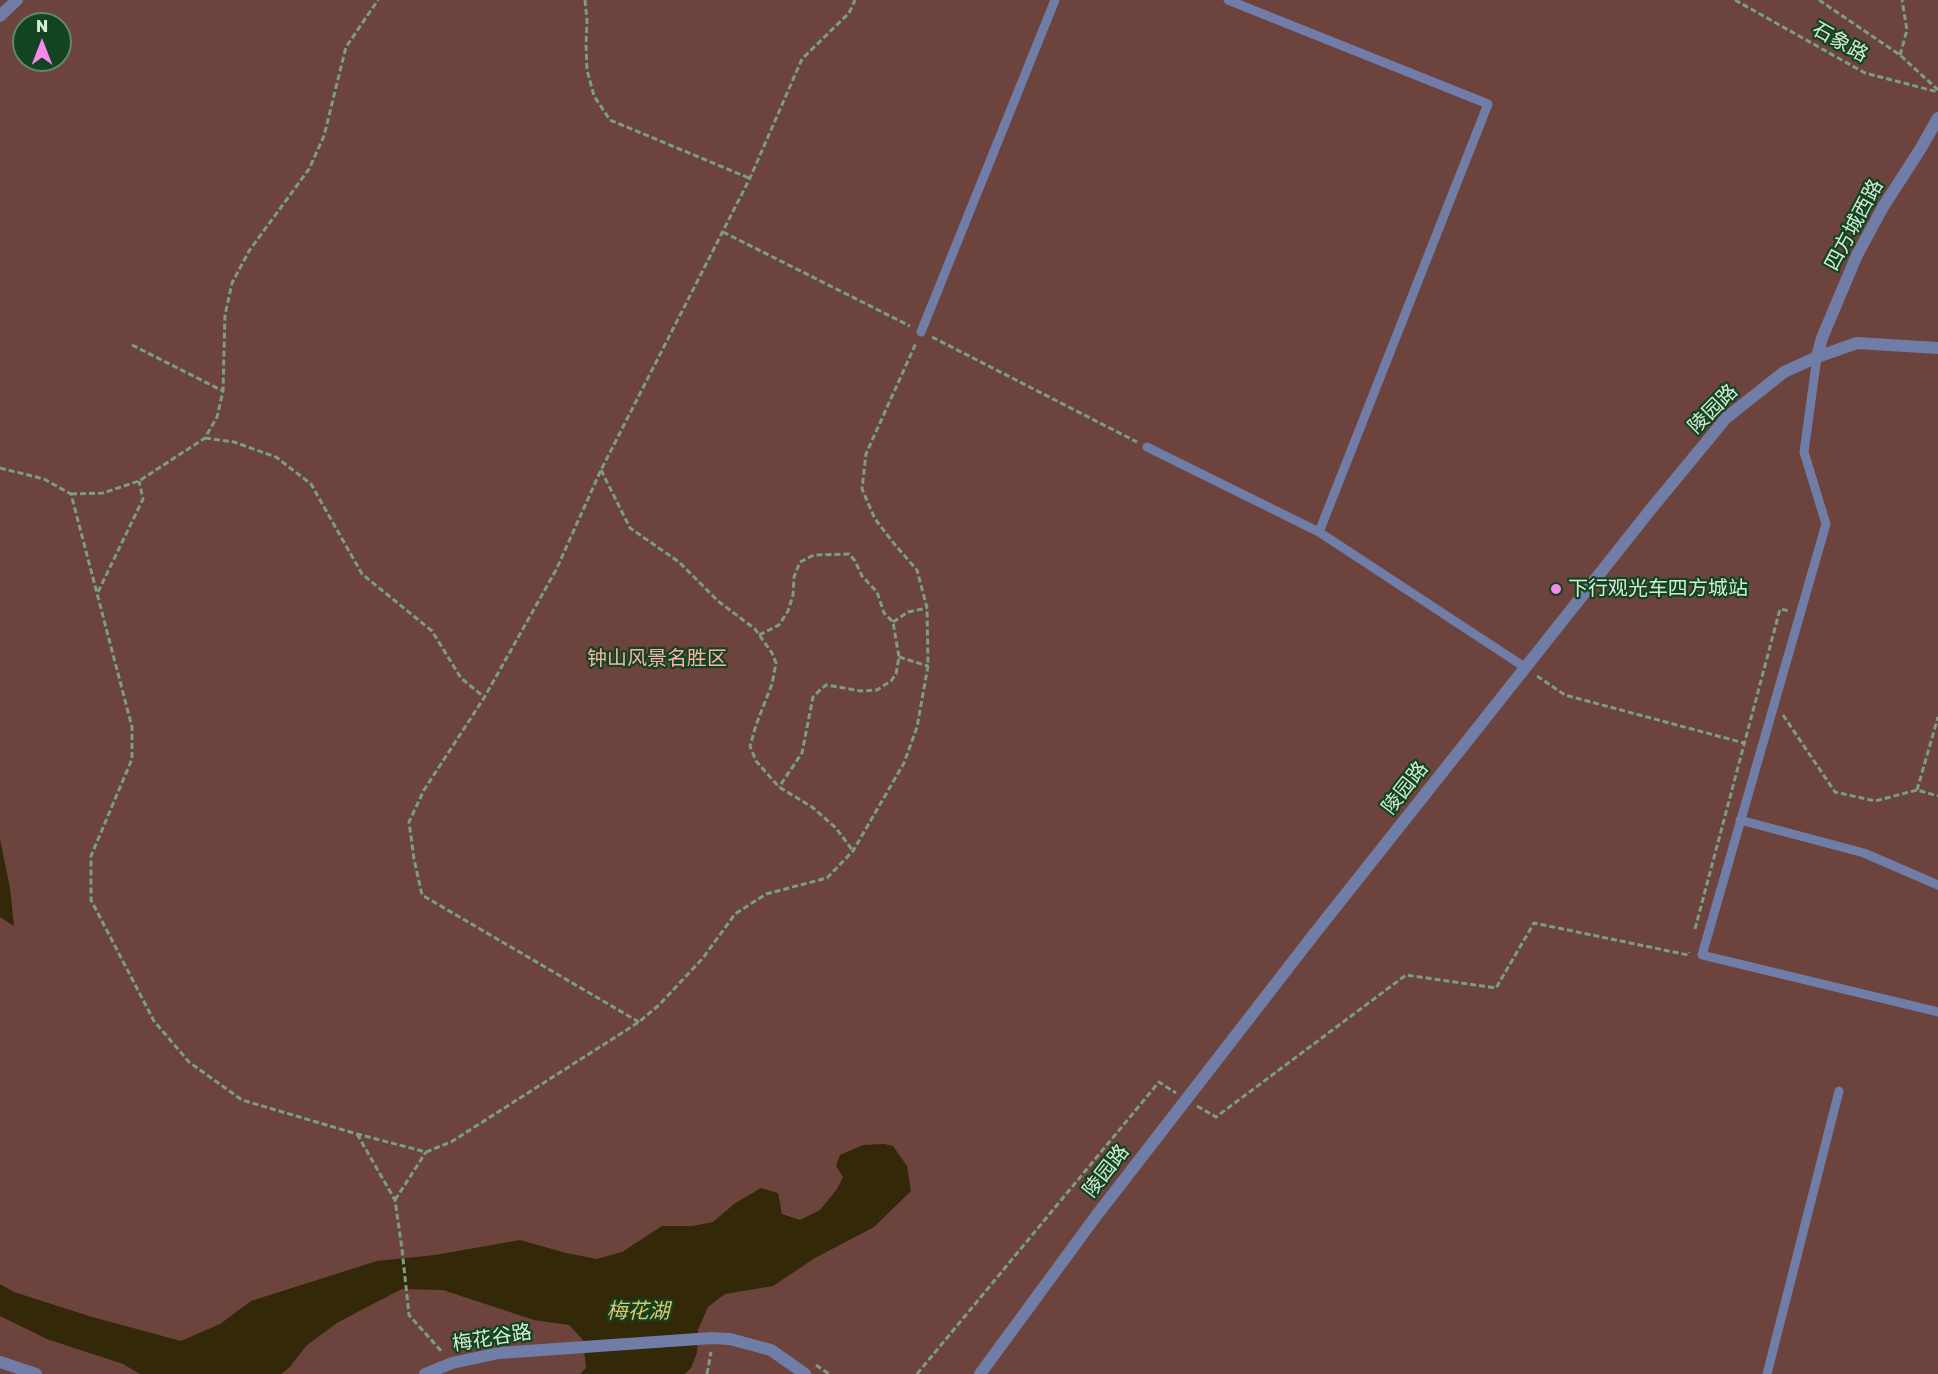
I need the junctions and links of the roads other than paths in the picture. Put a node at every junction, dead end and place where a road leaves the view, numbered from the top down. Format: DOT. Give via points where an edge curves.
graph roads {
  1 [pos="17,0"];
  2 [pos="1055,0"];
  3 [pos="1228,0"];
  4 [pos="0,16"];
  5 [pos="1938,118"];
  6 [pos="921,332"];
  7 [pos="1938,348"];
  8 [pos="1817,357"];
  9 [pos="1147,447"];
  10 [pos="1319,532"];
  11 [pos="1526,668"];
  12 [pos="1740,820"];
  13 [pos="1938,885"];
  14 [pos="1938,1012"];
  15 [pos="1839,1091"];
  16 [pos="0,1362"];
  17 [pos="36,1374"];
  18 [pos="425,1374"];
  19 [pos="805,1374"];
  20 [pos="980,1374"];
  21 [pos="1767,1374"];
  1 -- 4 [label="street"];
  2 -- 6 [label="lane"];
  3 -- 10 [label="lane" via="1488,104"];
  5 -- 8 [label="street, 四方城西路" via="1857,255"];
  7 -- 8 [label="street, 陵园路" via="1857,343"];
  8 -- 11 [label="street, 陵园路" via="1784,372 1726,418"];
  8 -- 12 [label="lane" via="1804,452 1826,524"];
  9 -- 10 [label="lane"];
  10 -- 11 [label="lane"];
  11 -- 20 [label="street, 陵园路" via="1185,1100"];
  12 -- 13 [label="lane" via="1864,853"];
  12 -- 14 [label="lane" via="1702,954"];
  15 -- 21 [label="lane"];
  16 -- 17 [label="street"];
  18 -- 19 [label="street, 梅花谷路" via="452,1363 499,1353 740,1341 771,1350"];
}
